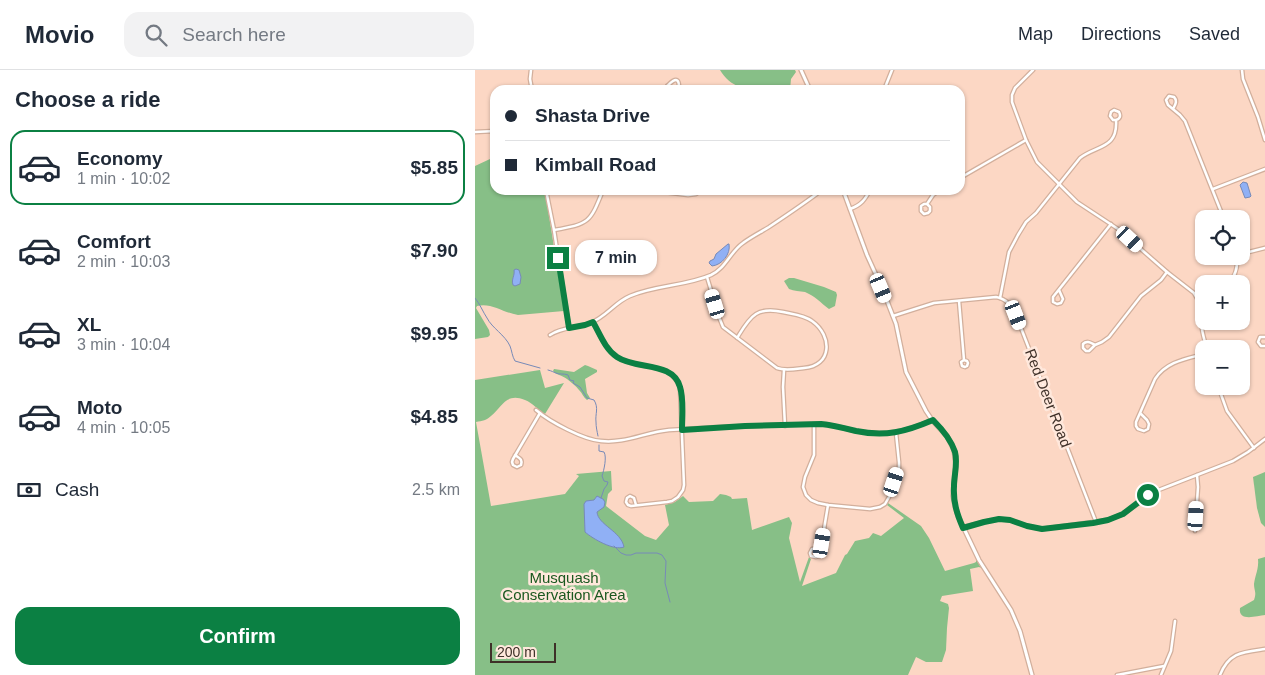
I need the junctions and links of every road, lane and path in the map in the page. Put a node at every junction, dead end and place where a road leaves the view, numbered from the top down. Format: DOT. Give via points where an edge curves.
graph roads {
  1 [pos="531,70"];
  2 [pos="801,70"];
  3 [pos="891,70"];
  4 [pos="1033,70"];
  5 [pos="1242,70"];
  6 [pos="531,85"];
  7 [pos="668,85"];
  8 [pos="679,85"];
  9 [pos="808,85"];
  10 [pos="886,85"];
  11 [pos="1173,109"];
  12 [pos="1116,120"];
  13 [pos="490,131"];
  14 [pos="475,132"];
  15 [pos="1026,140"];
  16 [pos="1265,140"];
  17 [pos="1265,169"];
  18 [pos="965,175"];
  19 [pos="1058,185"];
  20 [pos="1213,189"];
  21 [pos="548,195"];
  22 [pos="601,195"];
  23 [pos="815,195"];
  24 [pos="845,195"];
  25 [pos="867,195"];
  26 [pos="933,195"];
  27 [pos="927,204"];
  28 [pos="850,209"];
  29 [pos="1221,210"];
  30 [pos="1111,224"];
  31 [pos="554,230"];
  32 [pos="1265,248"];
  33 [pos="1250,252"];
  34 [pos="1167,272"];
  35 [pos="707,277"];
  36 [pos="1059,290"];
  37 [pos="1195,295"];
  38 [pos="1000,298"];
  39 [pos="959,301"];
  40 [pos="893,316"];
  41 [pos="593,322"];
  42 [pos="569,328"];
  43 [pos="550,334"];
  44 [pos="1265,337"];
  45 [pos="737,338"];
  46 [pos="1095,345"];
  47 [pos="1265,346"];
  48 [pos="1195,357"];
  49 [pos="964,360"];
  50 [pos="784,370"];
  51 [pos="1221,395"];
  52 [pos="1140,413"];
  53 [pos="933,420"];
  54 [pos="814,425"];
  55 [pos="785,426"];
  56 [pos="682,430"];
  57 [pos="896,433"];
  58 [pos="1265,439"];
  59 [pos="1253,448"];
  60 [pos="515,455"];
  61 [pos="1197,475"];
  62 [pos="636,505"];
  63 [pos="828,505"];
  64 [pos="1096,522"];
  65 [pos="963,528"];
  66 [pos="1195,531"];
  67 [pos="821,548"];
  68 [pos="1175,621"];
  69 [pos="1265,649"];
  70 [pos="1164,666"];
  71 [pos="1032,675"];
  72 [pos="1117,675"];
  73 [pos="1161,675"];
  74 [pos="1220,675"];
  1 -- 6 [label="street"];
  2 -- 9 [label="street"];
  3 -- 10 [label="street"];
  4 -- 15 [label="street" via="1017,86 1012,97"];
  5 -- 16 [label="street"];
  7 -- 8 [label="street" via="672,81"];
  11 -- 11 [label="street" via="1167,104 1169,96 1176,100"];
  11 -- 20 [label="street" via="1187,125"];
  12 -- 19 [label="street" via="1113,139 1079,158"];
  13 -- 14 [label="street"];
  15 -- 18 [label="street"];
  15 -- 19 [label="street" via="1037,162"];
  17 -- 20 [label="street"];
  19 -- 30 [label="street"];
  19 -- 38 [label="street" via="1026,222 1010,250"];
  20 -- 29 [label="street"];
  21 -- 31 [label="street"];
  22 -- 31 [label="street" via="587,220"];
  23 -- 35 [label="street" via="743,243 722,268"];
  24 -- 28 [label="street"];
  25 -- 28 [label="street" via="863,202"];
  26 -- 27 [label="street"];
  28 -- 40 [label="street"];
  30 -- 34 [label="street"];
  30 -- 36 [label="street"];
  31 -- 42 [label="street"];
  32 -- 33 [label="street"];
  34 -- 37 [label="street"];
  34 -- 46 [label="street" via="1141,296 1109,337"];
  35 -- 41 [label="street" via="631,295"];
  35 -- 45 [label="street" via="721,324"];
  36 -- 36 [label="street" via="1053,299 1057,304 1063,300"];
  38 -- 39 [label="street"];
  38 -- 64 [label="street, Red Deer Road" via="1010,304 1016,315"];
  39 -- 40 [label="street" via="929,304"];
  39 -- 49 [label="street"];
  40 -- 53 [label="street" via="906,372"];
  41 -- 42 [label="street"];
  41 -- 56 [label="street" via="607,348 616,357 674,376 681,390"];
  42 -- 43 [label="street"];
  44 -- 47 [label="street" via="1258,341 1260,346"];
  45 -- 50 [label="street"];
  45 -- 50 [label="street" via="751,318 763,311 777,311 812,320 825,338 827,350 824,358 812,367"];
  46 -- 46 [label="street" via="1086,342 1083,348 1089,351"];
  48 -- 52 [label="street" via="1163,369"];
  50 -- 55 [label="street"];
  51 -- 59 [label="street" via="1227,410"];
  52 -- 52 [label="street" via="1149,424 1143,431 1136,425"];
  53 -- 57 [label="street"];
  53 -- 65 [label="street" via="954,450 954,501"];
  54 -- 55 [label="street"];
  54 -- 57 [label="street"];
  54 -- 63 [label="street" via="814,455 803,487 811,500"];
  55 -- 56 [label="street"];
  56 -- 60 [label="street" via="614,442 599,441 579,436 538,412"];
  56 -- 62 [label="street" via="684,483 681,493 672,501"];
  57 -- 63 [label="street" via="899,468 885,504 870,509"];
  58 -- 59 [label="street"];
  59 -- 61 [label="street" via="1233,461"];
  60 -- 60 [label="street" via="512,462 517,467 522,461"];
  61 -- 64 [label="street" via="1156,491 1118,516"];
  61 -- 66 [label="street"];
  63 -- 67 [label="street"];
  64 -- 65 [label="street" via="1042,529 999,519"];
  65 -- 71 [label="street" via="981,565 1011,610"];
  67 -- 67 [label="street" via="819,556 811,556 812,549"];
  68 -- 70 [label="street" via="1172,646"];
  69 -- 74 [label="street" via="1235,655"];
  70 -- 72 [label="street"];
  70 -- 73 [label="street"];
}
